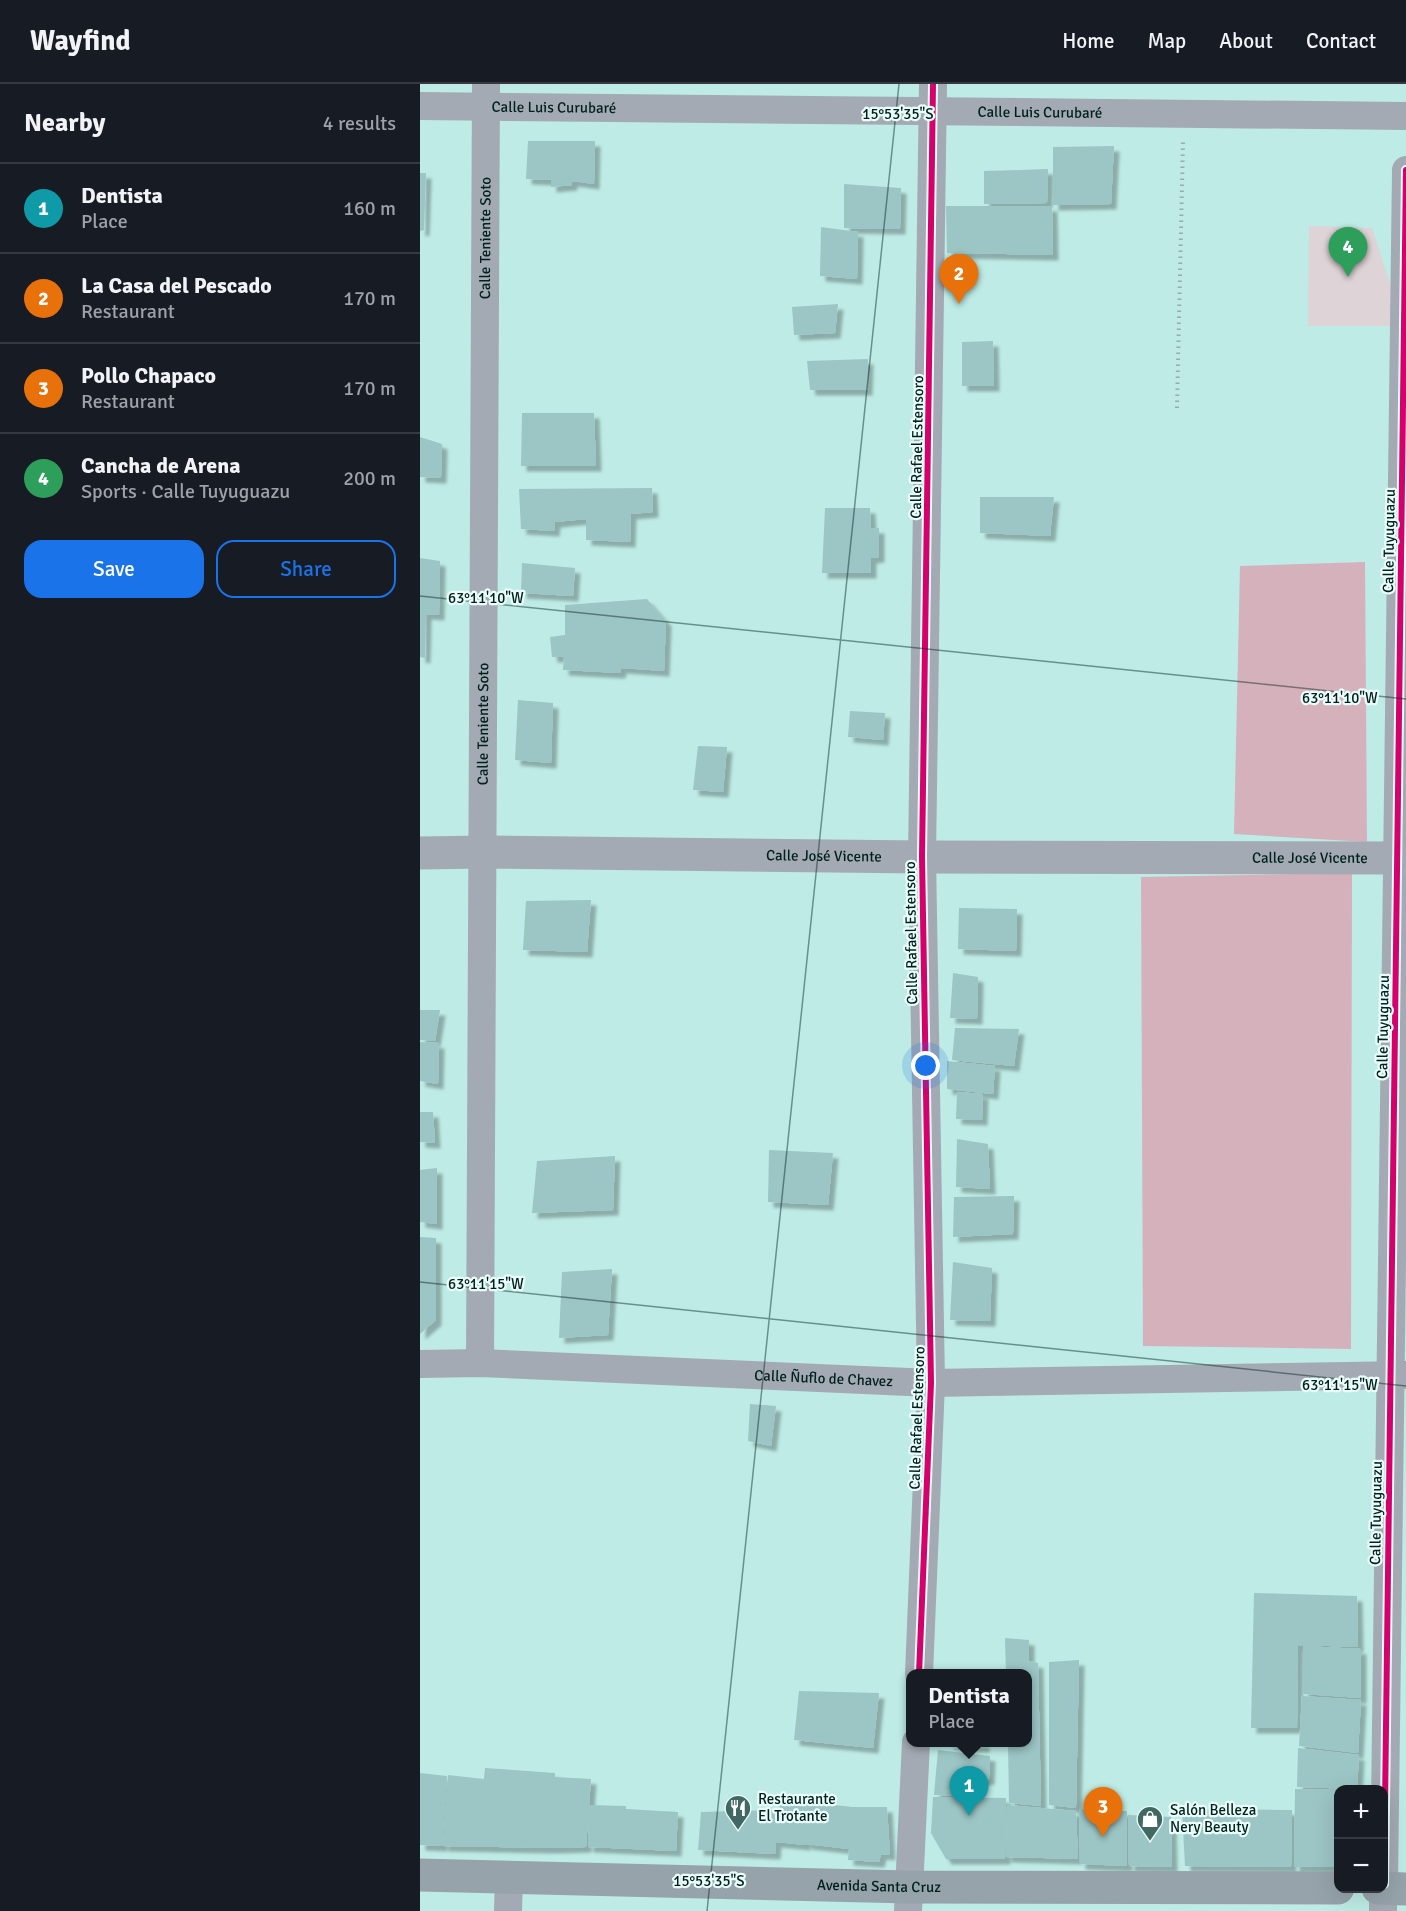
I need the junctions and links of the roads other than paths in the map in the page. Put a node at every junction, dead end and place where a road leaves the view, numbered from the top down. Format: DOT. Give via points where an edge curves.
graph roads {
  1 [pos="933,84"];
  2 [pos="486,95"];
  3 [pos="420,106"];
  4 [pos="933,112"];
  5 [pos="1406,116"];
  6 [pos="1406,170"];
  7 [pos="483,852"];
  8 [pos="420,854"];
  9 [pos="922,857"];
  10 [pos="1401,858"];
  11 [pos="480,1363"];
  12 [pos="420,1364"];
  13 [pos="1398,1374"];
  14 [pos="932,1383"];
  15 [pos="919,1669"];
  16 [pos="916,1747"];
  17 [pos="1384,1839"];
  18 [pos="420,1875"];
  19 [pos="509,1877"];
  20 [pos="1334,1888"];
  21 [pos="1388,1888"];
  22 [pos="1406,1889"];
  23 [pos="1383,1893"];
  24 [pos="909,1899"];
  25 [pos="508,1911"];
  26 [pos="1383,1911"];
  1 -- 4 [label="street, Calle Rafael Estensoro"];
  2 -- 3 [label="street, Calle Luis Curubaré"];
  2 -- 4 [label="street, Calle Luis Curubaré"];
  2 -- 7 [label="street, Calle Teniente Soto"];
  4 -- 5 [label="street, Calle Luis Curubaré"];
  4 -- 9 [label="street, Calle Rafael Estensoro"];
  6 -- 10 [label="street, Calle Tuyuguazu"];
  7 -- 8 [label="street, Calle José Vicente"];
  7 -- 9 [label="street, Calle José Vicente"];
  7 -- 11 [label="street, Calle Teniente Soto"];
  9 -- 10 [label="street, Calle José Vicente"];
  9 -- 14 [label="street, Calle Rafael Estensoro"];
  10 -- 13 [label="street, Calle Tuyuguazu"];
  11 -- 12 [label="street, Calle Ñuflo de Chavez"];
  11 -- 14 [label="street, Calle Ñuflo de Chavez"];
  13 -- 14 [label="street, Calle Ñuflo de Chavez"];
  13 -- 17 [label="street, Calle Tuyuguazu"];
  14 -- 15 [label="street, Calle Rafael Estensoro"];
  16 -- 24 [label="street"];
  18 -- 19 [label="main road, Avenida Santa Cruz"];
  19 -- 24 [label="main road, Avenida Santa Cruz"];
  19 -- 25 [label="street"];
  20 -- 24 [label="main road, Avenida Santa Cruz"];
  21 -- 22 [label="main road"];
  23 -- 26 [label="street"];
}
